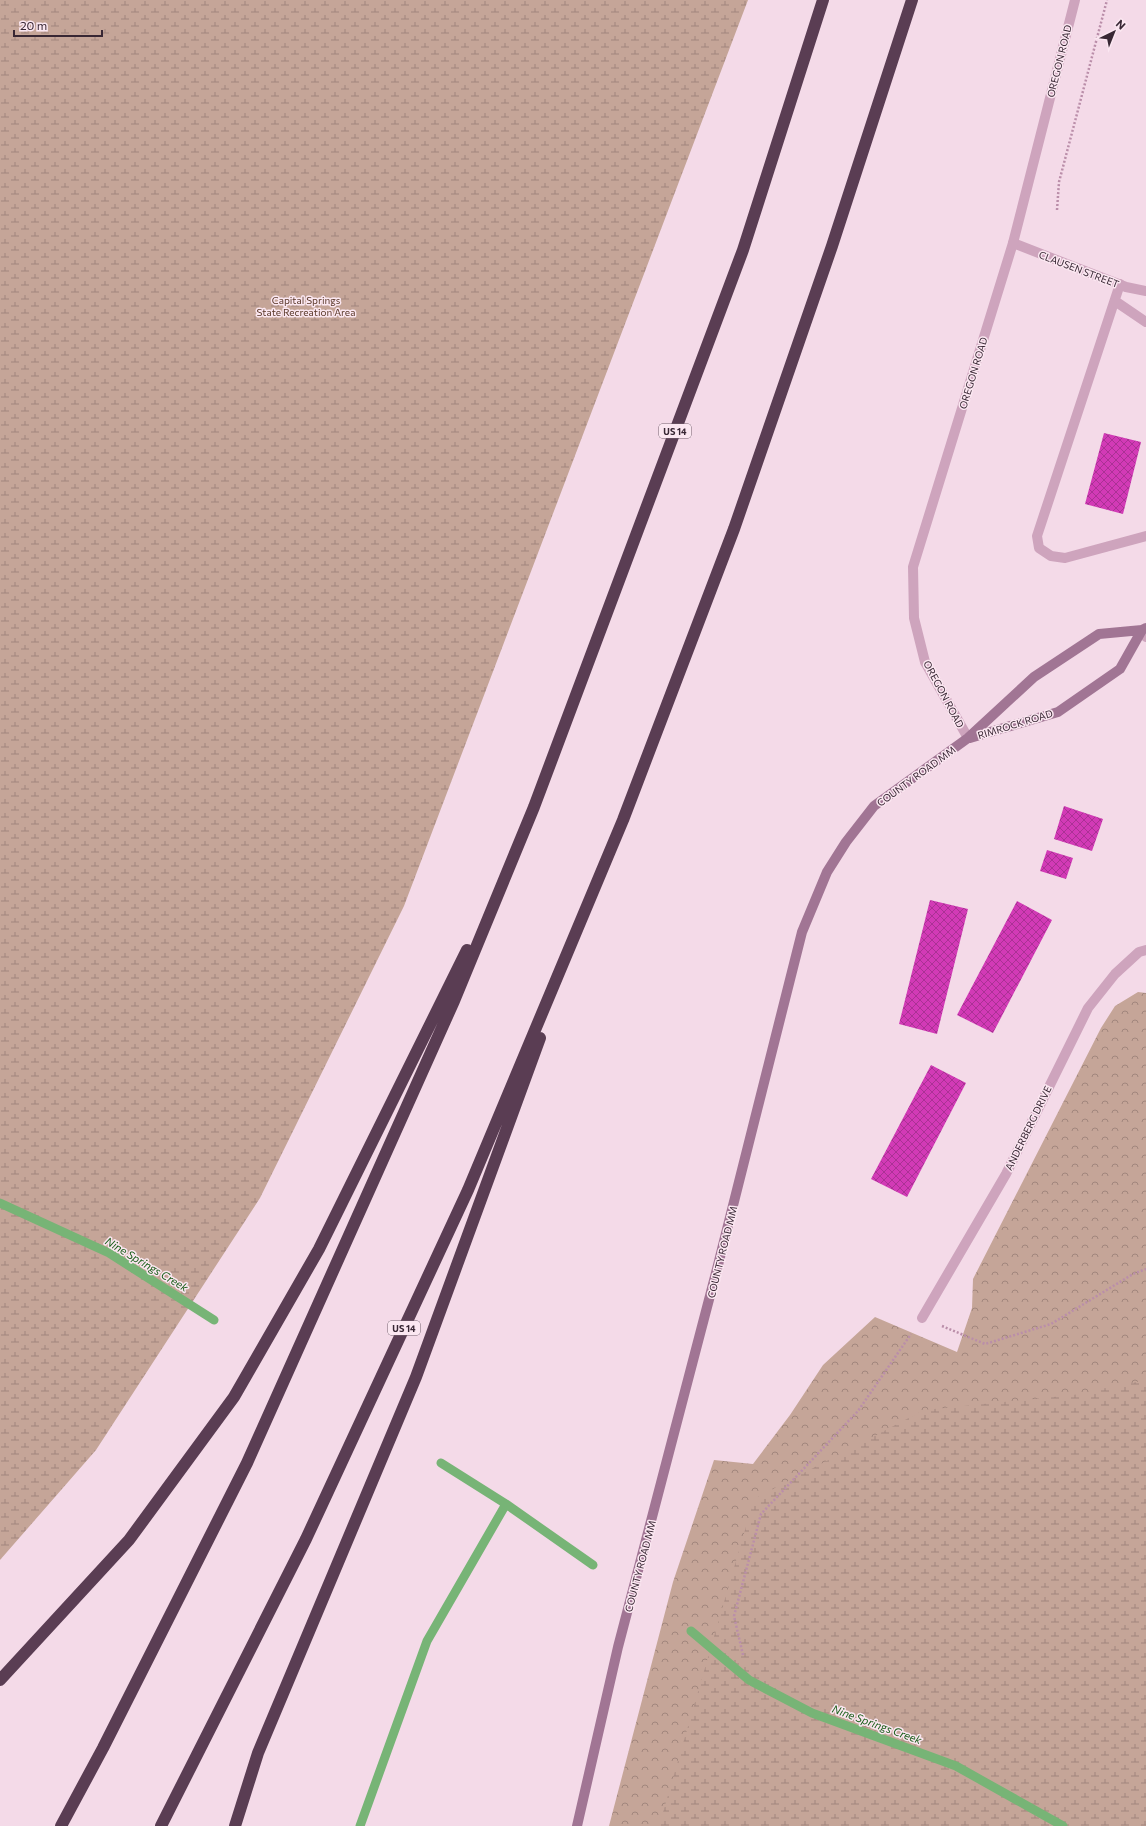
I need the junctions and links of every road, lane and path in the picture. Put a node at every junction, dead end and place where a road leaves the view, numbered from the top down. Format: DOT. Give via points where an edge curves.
graph roads {
  1 [pos="824,0"];
  2 [pos="912,0"];
  3 [pos="1075,0"];
  4 [pos="1107,0"];
  5 [pos="1057,210"];
  6 [pos="1013,243"];
  7 [pos="1120,284"];
  8 [pos="1146,291"];
  9 [pos="1115,301"];
  10 [pos="1146,322"];
  11 [pos="1146,536"];
  12 [pos="1145,632"];
  13 [pos="968,738"];
  14 [pos="513,857"];
  15 [pos="598,879"];
  16 [pos="1146,950"];
  17 [pos="1146,1269"];
  18 [pos="922,1318"];
  19 [pos="743,1655"];
  20 [pos="0,1680"];
  21 [pos="61,1826"];
  22 [pos="161,1826"];
  23 [pos="236,1826"];
  24 [pos="577,1826"];
  1 -- 14 [label="highway, US 14" via="743,250"];
  2 -- 15 [label="highway, US 14" via="832,246 734,529"];
  3 -- 6 [label="street, OREGON ROAD"];
  4 -- 5 [label="path" via="1059,182"];
  6 -- 7 [label="street, CLAUSEN STREET"];
  6 -- 13 [label="street, OREGON ROAD" via="913,568 914,618 925,662"];
  7 -- 8 [label="street, CLAUSEN STREET"];
  7 -- 9 [label="street"];
  9 -- 10 [label="street"];
  9 -- 11 [label="street" via="1037,536 1039,548 1051,556 1065,558"];
  12 -- 13 [label="main road, RIMROCK ROAD" via="1120,669 1058,712"];
  12 -- 13 [label="main road, RIMROCK ROAD" via="1099,634 1034,677"];
  13 -- 24 [label="main road, COUNTY ROAD MM" via="874,806 827,872 802,932 718,1269 618,1647"];
  14 -- 20 [label="highway" via="319,1249 234,1397 129,1540"];
  14 -- 21 [label="highway, US 14" via="454,1001 247,1463"];
  15 -- 22 [label="highway, US 14" via="465,1197 306,1539"];
  15 -- 23 [label="highway" via="416,1377 258,1753"];
  16 -- 18 [label="street, ANDERBERG DRIVE" via="1140,952 1115,974 1088,1008 1006,1174"];
  17 -- 18 [label="path" via="1133,1274 1051,1324 985,1344"];
  18 -- 19 [label="path" via="858,1411 761,1514 734,1616"];
}
